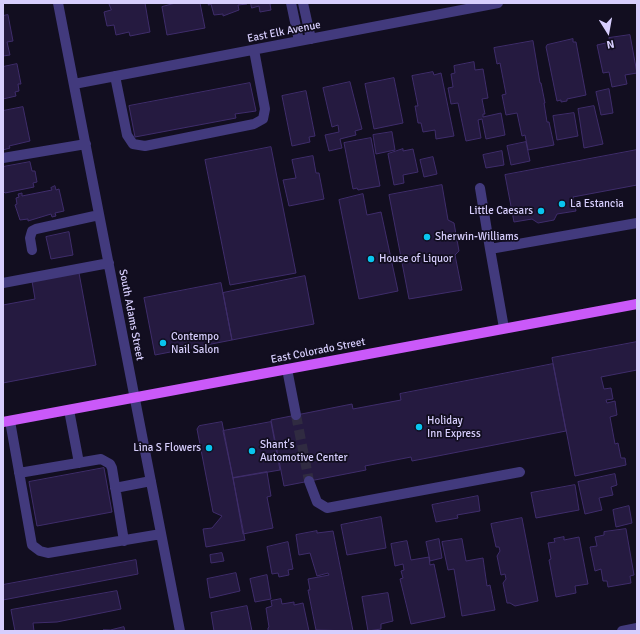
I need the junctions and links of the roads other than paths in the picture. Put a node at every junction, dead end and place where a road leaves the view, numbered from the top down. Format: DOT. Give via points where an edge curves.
graph roads {
  1 [pos="58,3"];
  2 [pos="291,3"];
  3 [pos="303,3"];
  4 [pos="498,3"];
  5 [pos="311,39"];
  6 [pos="299,41"];
  7 [pos="254,50"];
  8 [pos="115,76"];
  9 [pos="74,84"];
  10 [pos="86,144"];
  11 [pos="3,158"];
  12 [pos="480,188"];
  13 [pos="100,215"];
  14 [pos="637,223"];
  15 [pos="490,249"];
  16 [pos="32,250"];
  17 [pos="109,263"];
  18 [pos="3,283"];
  19 [pos="637,304"];
  20 [pos="504,328"];
  21 [pos="287,369"];
  22 [pos="135,397"];
  23 [pos="69,410"];
  24 [pos="296,415"];
  25 [pos="7,421"];
  26 [pos="79,463"];
  27 [pos="520,472"];
  28 [pos="19,473"];
  29 [pos="151,481"];
  30 [pos="309,481"];
  31 [pos="115,488"];
  32 [pos="161,534"];
  33 [pos="124,541"];
  34 [pos="637,628"];
  35 [pos="180,631"];
  36 [pos="622,631"];
  1 -- 9 [label="street, South Adams Street"];
  2 -- 6 [label="street"];
  3 -- 5 [label="street"];
  4 -- 5 [label="street, East Elk Avenue"];
  5 -- 6 [label="street, East Elk Avenue"];
  6 -- 7 [label="street, East Elk Avenue"];
  7 -- 8 [label="street, East Elk Avenue"];
  7 -- 8 [label="street" via="265,109 263,118 254,124 145,146 132,144 127,135"];
  8 -- 9 [label="street, East Elk Avenue"];
  9 -- 10 [label="street, South Adams Street"];
  10 -- 11 [label="street"];
  10 -- 13 [label="street, South Adams Street"];
  12 -- 15 [label="street"];
  13 -- 16 [label="street" via="36,229 30,238"];
  13 -- 17 [label="street, South Adams Street"];
  14 -- 15 [label="street"];
  15 -- 20 [label="street"];
  17 -- 18 [label="street"];
  17 -- 22 [label="street, South Adams Street"];
  19 -- 20 [label="main road, East Colorado Street"];
  20 -- 21 [label="main road, East Colorado Street"];
  21 -- 22 [label="main road, East Colorado Street"];
  21 -- 24 [label="street"];
  22 -- 23 [label="main road, East Colorado Street"];
  22 -- 29 [label="street, South Adams Street"];
  23 -- 25 [label="main road, East Colorado Street"];
  23 -- 26 [label="street"];
  25 -- 28 [label="street"];
  26 -- 28 [label="street"];
  26 -- 31 [label="street" via="101,459 110,464"];
  27 -- 30 [label="street" via="327,508 317,502"];
  28 -- 33 [label="street" via="32,545 40,551 48,553"];
  29 -- 31 [label="street"];
  29 -- 32 [label="street, South Adams Street"];
  31 -- 33 [label="street"];
  32 -- 33 [label="street"];
  32 -- 35 [label="street, South Adams Street"];
  34 -- 36 [label="street"];
}
